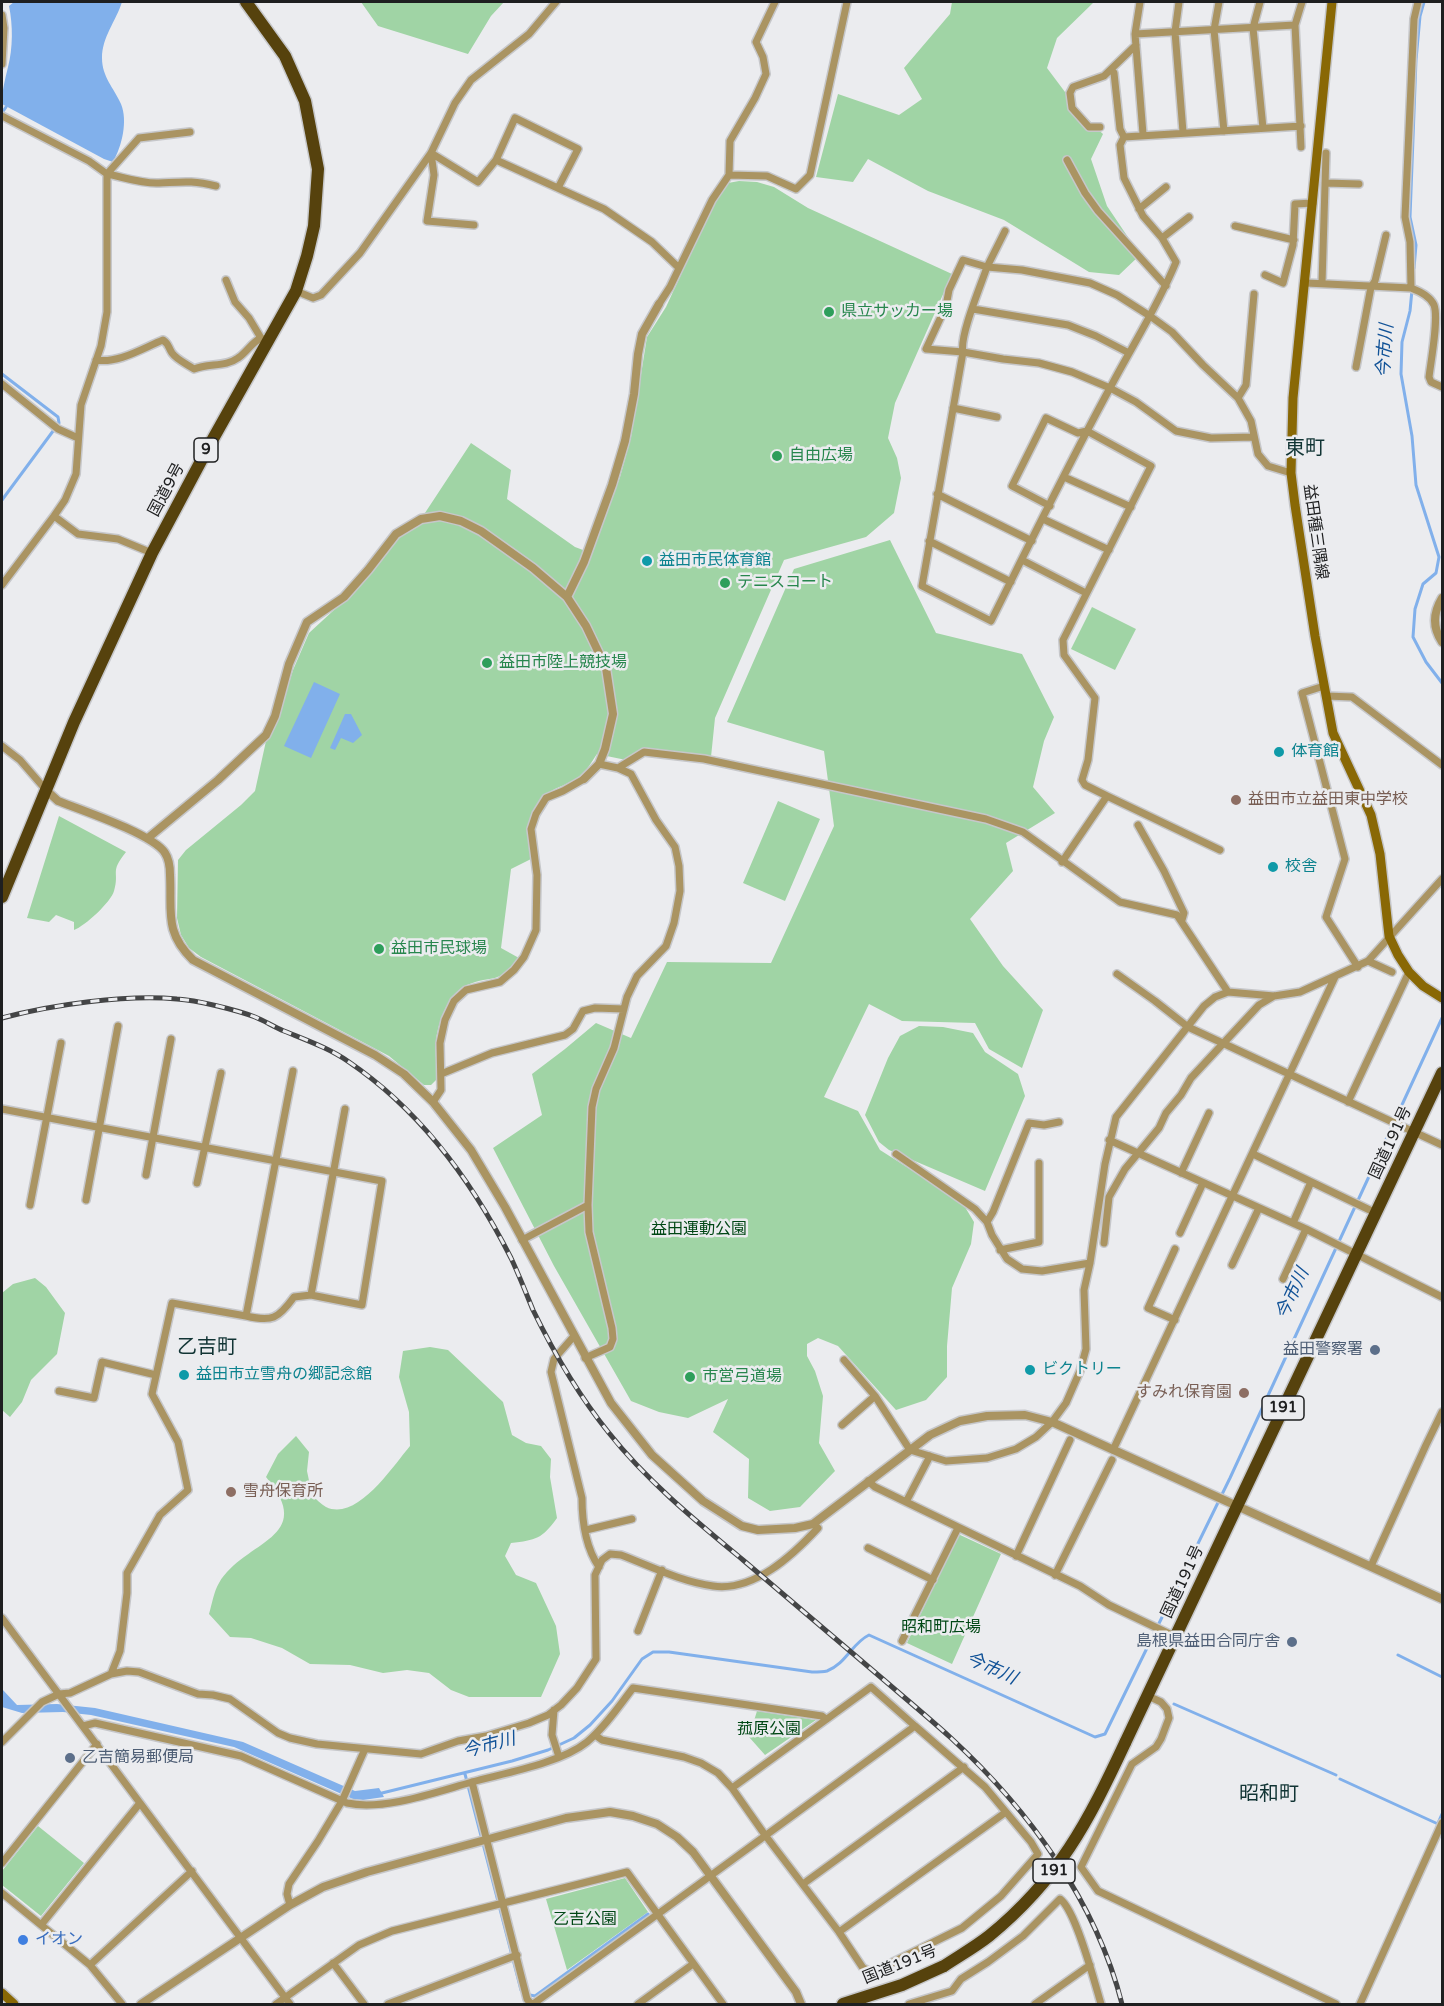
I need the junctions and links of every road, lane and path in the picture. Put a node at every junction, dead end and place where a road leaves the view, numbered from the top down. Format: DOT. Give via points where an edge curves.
graph roads {
  1 [pos="246,2"];
  2 [pos="556,2"];
  3 [pos="775,2"];
  4 [pos="847,2"];
  5 [pos="1140,2"];
  6 [pos="1179,2"];
  7 [pos="1219,2"];
  8 [pos="1260,2"];
  9 [pos="1302,2"];
  10 [pos="1332,2"];
  11 [pos="1418,2"];
  12 [pos="2,15"];
  13 [pos="1295,25"];
  14 [pos="1253,28"];
  15 [pos="1214,30"];
  16 [pos="1175,32"];
  17 [pos="1135,34"];
  18 [pos="1136,45"];
  19 [pos="2,64"];
  20 [pos="1114,74"];
  21 [pos="2,116"];
  22 [pos="1301,126"];
  23 [pos="1100,127"];
  24 [pos="1263,128"];
  25 [pos="1224,131"];
  26 [pos="190,132"];
  27 [pos="1184,132"];
  28 [pos="1143,134"];
  29 [pos="1124,137"];
  30 [pos="1302,147"];
  31 [pos="431,153"];
  32 [pos="1326,153"];
  33 [pos="495,160"];
  34 [pos="1067,160"];
  35 [pos="107,174"];
  36 [pos="729,175"];
  37 [pos="1325,183"];
  38 [pos="1359,184"];
  39 [pos="216,186"];
  40 [pos="558,188"];
  41 [pos="1166,188"];
  42 [pos="1313,203"];
  43 [pos="1139,209"];
  44 [pos="1189,217"];
  45 [pos="474,225"];
  46 [pos="1235,226"];
  47 [pos="1005,231"];
  48 [pos="1386,235"];
  49 [pos="1162,238"];
  50 [pos="1294,240"];
  51 [pos="987,267"];
  52 [pos="679,268"];
  53 [pos="1265,275"];
  54 [pos="226,280"];
  55 [pos="1306,283"];
  56 [pos="1322,284"];
  57 [pos="1166,286"];
  58 [pos="1371,287"];
  59 [pos="1411,288"];
  60 [pos="296,291"];
  61 [pos="1254,294"];
  62 [pos="659,304"];
  63 [pos="973,309"];
  64 [pos="1150,316"];
  65 [pos="264,340"];
  66 [pos="963,352"];
  67 [pos="1129,353"];
  68 [pos="96,360"];
  69 [pos="1356,367"];
  70 [pos="2,384"];
  71 [pos="1443,387"];
  72 [pos="1110,388"];
  73 [pos="1238,398"];
  74 [pos="953,408"];
  75 [pos="996,417"];
  76 [pos="1087,431"];
  77 [pos="1254,437"];
  78 [pos="78,438"];
  79 [pos="1292,473"];
  80 [pos="1064,477"];
  81 [pos="937,494"];
  82 [pos="1050,506"];
  83 [pos="1131,507"];
  84 [pos="54,516"];
  85 [pos="1043,519"];
  86 [pos="929,541"];
  87 [pos="1032,541"];
  88 [pos="1109,550"];
  89 [pos="152,553"];
  90 [pos="1022,560"];
  91 [pos="1011,582"];
  92 [pos="2,585"];
  93 [pos="1086,593"];
  94 [pos="567,597"];
  95 [pos="1443,598"];
  96 [pos="1443,642"];
  97 [pos="1325,691"];
  98 [pos="2,746"];
  99 [pos="599,764"];
  100 [pos="1443,765"];
  101 [pos="618,768"];
  102 [pos="584,779"];
  103 [pos="46,790"];
  104 [pos="1107,796"];
  105 [pos="1138,825"];
  106 [pos="148,838"];
  107 [pos="1220,850"];
  108 [pos="1062,862"];
  109 [pos="1443,879"];
  110 [pos="2,897"];
  111 [pos="1182,920"];
  112 [pos="1389,936"];
  113 [pos="1368,962"];
  114 [pos="1358,967"];
  115 [pos="1392,972"];
  116 [pos="1409,972"];
  117 [pos="1117,974"];
  118 [pos="1335,977"];
  119 [pos="1228,992"];
  120 [pos="1274,996"];
  121 [pos="1443,998"];
  122 [pos="624,1009"];
  123 [pos="118,1026"];
  124 [pos="1188,1027"];
  125 [pos="171,1039"];
  126 [pos="61,1043"];
  127 [pos="1224,1044"];
  128 [pos="293,1071"];
  129 [pos="221,1073"];
  130 [pos="1443,1073"];
  131 [pos="441,1074"];
  132 [pos="1291,1074"];
  133 [pos="433,1102"];
  134 [pos="1348,1102"];
  135 [pos="2,1109"];
  136 [pos="345,1109"];
  137 [pos="1209,1113"];
  138 [pos="48,1118"];
  139 [pos="1059,1122"];
  140 [pos="100,1127"];
  141 [pos="1414,1132"];
  142 [pos="153,1137"];
  143 [pos="1109,1140"];
  144 [pos="1443,1145"];
  145 [pos="206,1147"];
  146 [pos="1139,1153"];
  147 [pos="896,1154"];
  148 [pos="1253,1154"];
  149 [pos="275,1160"];
  150 [pos="1039,1163"];
  151 [pos="333,1171"];
  152 [pos="1181,1173"];
  153 [pos="146,1175"];
  154 [pos="1311,1182"];
  155 [pos="197,1183"];
  156 [pos="1203,1183"];
  157 [pos="1232,1197"];
  158 [pos="86,1200"];
  159 [pos="30,1205"];
  160 [pos="588,1205"];
  161 [pos="1259,1208"];
  162 [pos="1376,1213"];
  163 [pos="987,1222"];
  164 [pos="1293,1223"];
  165 [pos="1306,1229"];
  166 [pos="1180,1233"];
  167 [pos="522,1240"];
  168 [pos="1104,1243"];
  169 [pos="1175,1249"];
  170 [pos="1000,1250"];
  171 [pos="1356,1255"];
  172 [pos="1090,1263"];
  173 [pos="1232,1265"];
  174 [pos="1283,1279"];
  175 [pos="310,1295"];
  176 [pos="1443,1297"];
  177 [pos="246,1316"];
  178 [pos="1175,1320"];
  179 [pos="574,1336"];
  180 [pos="585,1358"];
  181 [pos="844,1360"];
  182 [pos="156,1375"];
  183 [pos="59,1391"];
  184 [pos="875,1396"];
  185 [pos="1443,1412"];
  186 [pos="1052,1422"];
  187 [pos="842,1425"];
  188 [pos="1070,1440"];
  189 [pos="910,1449"];
  190 [pos="1112,1455"];
  191 [pos="930,1456"];
  192 [pos="868,1481"];
  193 [pos="906,1502"];
  194 [pos="1237,1504"];
  195 [pos="632,1519"];
  196 [pos="813,1524"];
  197 [pos="958,1528"];
  198 [pos="586,1530"];
  199 [pos="868,1548"];
  200 [pos="1016,1556"];
  201 [pos="599,1566"];
  202 [pos="1371,1566"];
  203 [pos="662,1570"];
  204 [pos="1055,1575"];
  205 [pos="933,1580"];
  206 [pos="1443,1599"];
  207 [pos="2,1618"];
  208 [pos="638,1631"];
  209 [pos="1176,1637"];
  210 [pos="902,1641"];
  211 [pos="111,1674"];
  212 [pos="59,1694"];
  213 [pos="1148,1696"];
  214 [pos="554,1710"];
  215 [pos="826,1719"];
  216 [pos="80,1722"];
  217 [pos="915,1726"];
  218 [pos="595,1735"];
  219 [pos="2,1742"];
  220 [pos="97,1744"];
  221 [pos="365,1749"];
  222 [pos="559,1755"];
  223 [pos="964,1767"];
  224 [pos="472,1782"];
  225 [pos="732,1788"];
  226 [pos="343,1798"];
  227 [pos="140,1803"];
  228 [pos="1006,1812"];
  229 [pos="1443,1823"];
  230 [pos="765,1835"];
  231 [pos="487,1840"];
  232 [pos="2,1863"];
  233 [pos="192,1871"];
  234 [pos="711,1874"];
  235 [pos="803,1884"];
  236 [pos="2,1893"];
  237 [pos="504,1903"];
  238 [pos="290,1905"];
  239 [pos="659,1914"];
  240 [pos="41,1925"];
  241 [pos="839,1932"];
  242 [pos="240,1939"];
  243 [pos="517,1955"];
  244 [pos="333,1963"];
  245 [pos="693,1964"];
  246 [pos="90,1965"];
  247 [pos="1090,1965"];
  248 [pos="2,1993"];
  249 [pos="288,2001"];
  250 [pos="14,2004"];
  251 [pos="122,2004"];
  252 [pos="141,2004"];
  253 [pos="276,2004"];
  254 [pos="364,2004"];
  255 [pos="388,2004"];
  256 [pos="532,2004"];
  257 [pos="638,2004"];
  258 [pos="723,2004"];
  259 [pos="801,2004"];
  260 [pos="843,2004"];
  261 [pos="909,2004"];
  262 [pos="1037,2004"];
  263 [pos="1101,2004"];
  264 [pos="1336,2004"];
  265 [pos="1360,2004"];
  1 -- 60 [label="highway, 国道9号 / 9" via="285,56 305,101 318,169 314,226"];
  2 -- 31 [label="street" via="529,34 471,80"];
  3 -- 36 [label="street" via="756,42 766,74 730,141"];
  4 -- 36 [label="street" via="810,175 796,189 767,177"];
  5 -- 17 [label="street"];
  6 -- 16 [label="street"];
  7 -- 15 [label="street"];
  8 -- 14 [label="street"];
  9 -- 13 [label="street"];
  10 -- 42 [label="main road, 益田種三隅線"];
  11 -- 59 [label="street" via="1405,217"];
  12 -- 19 [label="street"];
  13 -- 14 [label="street"];
  13 -- 22 [label="street"];
  14 -- 15 [label="street"];
  14 -- 24 [label="street"];
  15 -- 16 [label="street"];
  15 -- 25 [label="street"];
  16 -- 17 [label="street"];
  16 -- 27 [label="street"];
  17 -- 18 [label="street"];
  18 -- 23 [label="street" via="1104,76 1073,87 1070,93 1072,108 1089,127"];
  18 -- 28 [label="street"];
  20 -- 29 [label="street"];
  21 -- 35 [label="street"];
  22 -- 24 [label="street"];
  22 -- 30 [label="street"];
  24 -- 25 [label="street"];
  25 -- 27 [label="street"];
  26 -- 35 [label="street" via="139,138"];
  27 -- 28 [label="street"];
  28 -- 29 [label="street"];
  29 -- 43 [label="street" via="1120,145 1124,178"];
  31 -- 33 [label="street" via="478,183"];
  31 -- 45 [label="street" via="434,176 427,221"];
  31 -- 60 [label="street" via="360,253 321,295 313,298"];
  32 -- 37 [label="street"];
  33 -- 40 [label="street"];
  33 -- 40 [label="street" via="515,118 578,149"];
  34 -- 57 [label="street" via="1098,211"];
  35 -- 39 [label="street" via="146,182 195,181"];
  35 -- 68 [label="street" via="107,312"];
  36 -- 52 [label="street" via="712,200"];
  37 -- 38 [label="street"];
  37 -- 56 [label="street"];
  40 -- 52 [label="street" via="604,209 651,242"];
  41 -- 43 [label="street"];
  42 -- 50 [label="street" via="1295,204"];
  42 -- 55 [label="main road, 益田種三隅線"];
  43 -- 49 [label="street"];
  44 -- 49 [label="street"];
  46 -- 50 [label="street"];
  47 -- 51 [label="street"];
  48 -- 58 [label="street"];
  49 -- 57 [label="street" via="1176,262"];
  50 -- 53 [label="street" via="1283,283"];
  51 -- 63 [label="street"];
  51 -- 64 [label="street" via="1090,283"];
  51 -- 66 [label="street" via="963,260 926,349"];
  52 -- 62 [label="street"];
  54 -- 65 [label="street" via="235,302"];
  55 -- 56 [label="street"];
  55 -- 79 [label="main road, 益田種三隅線" via="1293,398"];
  56 -- 58 [label="street"];
  57 -- 64 [label="street"];
  58 -- 59 [label="street"];
  58 -- 69 [label="street"];
  59 -- 71 [label="street" via="1433,302 1436,314 1430,377 1431,382"];
  60 -- 65 [label="highway, 国道9号 / 9"];
  61 -- 73 [label="street" via="1246,385"];
  62 -- 94 [label="street" via="642,334 625,441 612,485"];
  63 -- 66 [label="street"];
  63 -- 67 [label="street" via="1068,325"];
  64 -- 67 [label="street"];
  64 -- 73 [label="street" via="1172,332"];
  65 -- 68 [label="street" via="254,342 230,362 194,369 179,360 163,340 104,362"];
  65 -- 89 [label="highway, 国道9号 / 9"];
  66 -- 72 [label="street" via="1039,363"];
  66 -- 74 [label="street"];
  67 -- 72 [label="street"];
  68 -- 78 [label="street" via="81,405"];
  70 -- 78 [label="street" via="55,427"];
  72 -- 76 [label="street"];
  72 -- 77 [label="street" via="1176,431 1211,438"];
  73 -- 77 [label="street" via="1251,421"];
  74 -- 75 [label="street"];
  74 -- 81 [label="street"];
  76 -- 80 [label="street"];
  76 -- 82 [label="street" via="1078,433 1046,418 1012,486"];
  76 -- 83 [label="street" via="1151,466"];
  77 -- 79 [label="street" via="1258,454 1268,466"];
  78 -- 84 [label="street" via="76,474"];
  79 -- 97 [label="main road, 益田種三隅線"];
  80 -- 82 [label="street"];
  80 -- 83 [label="street"];
  81 -- 86 [label="street"];
  81 -- 87 [label="street"];
  82 -- 85 [label="street"];
  83 -- 88 [label="street"];
  84 -- 89 [label="street" via="78,534 118,539"];
  84 -- 92 [label="street"];
  85 -- 87 [label="street"];
  85 -- 88 [label="street"];
  86 -- 91 [label="street"];
  86 -- 91 [label="street" via="922,586 991,621"];
  87 -- 90 [label="street"];
  88 -- 93 [label="street"];
  89 -- 103 [label="highway, 国道9号 / 9"];
  90 -- 91 [label="street"];
  90 -- 93 [label="street"];
  93 -- 104 [label="street" via="1063,640 1064,655 1095,698 1082,780"];
  94 -- 99 [label="street" via="606,668 612,693 610,734"];
  94 -- 106 [label="street" via="533,568 461,521 440,516 408,526 396,534 344,597 308,621 266,735"];
  95 -- 96 [label="street" via="1434,623"];
  97 -- 100 [label="street" via="1352,697"];
  97 -- 112 [label="main road, 益田種三隅線" via="1333,733 1371,815 1380,854"];
  97 -- 114 [label="street" via="1302,693 1345,859 1326,917"];
  98 -- 103 [label="street"];
  99 -- 101 [label="street"];
  99 -- 102 [label="street"];
  101 -- 108 [label="street" via="644,752 694,758 928,805 1023,832"];
  101 -- 122 [label="street" via="631,774 675,847 680,891 666,946 637,976"];
  102 -- 131 [label="street" via="546,798 536,814 531,829 537,875 536,930 514,970 500,982 466,990 454,1001 440,1043"];
  103 -- 106 [label="street" via="58,801"];
  103 -- 110 [label="highway, 国道9号 / 9"];
  104 -- 107 [label="street"];
  104 -- 108 [label="street"];
  105 -- 111 [label="street" via="1184,913"];
  106 -- 133 [label="street" via="165,852 170,866 171,926 175,939 194,960 375,1055 404,1074"];
  108 -- 111 [label="street" via="1120,902 1161,910"];
  109 -- 112 [label="street"];
  111 -- 119 [label="street"];
  112 -- 113 [label="street"];
  112 -- 116 [label="main road, 益田種三隅線"];
  113 -- 114 [label="street"];
  113 -- 115 [label="street"];
  114 -- 118 [label="street"];
  116 -- 121 [label="main road, 益田種三隅線"];
  116 -- 134 [label="street"];
  117 -- 124 [label="street"];
  118 -- 120 [label="street" via="1299,992"];
  118 -- 132 [label="street"];
  119 -- 120 [label="street"];
  119 -- 124 [label="street" via="1203,1006"];
  120 -- 127 [label="street" via="1258,1005"];
  122 -- 131 [label="street" via="583,1011 565,1035 492,1053"];
  122 -- 160 [label="street" via="592,1107"];
  123 -- 140 [label="street"];
  124 -- 127 [label="street"];
  124 -- 143 [label="street" via="1116,1117"];
  125 -- 142 [label="street"];
  126 -- 138 [label="street"];
  127 -- 132 [label="street"];
  127 -- 146 [label="street" via="1191,1078"];
  128 -- 149 [label="street"];
  129 -- 145 [label="street"];
  130 -- 141 [label="highway, 国道191号 / 191"];
  131 -- 133 [label="street" via="441,1090"];
  132 -- 134 [label="street"];
  132 -- 148 [label="street"];
  133 -- 167 [label="street" via="471,1150"];
  134 -- 141 [label="street"];
  135 -- 138 [label="street"];
  136 -- 151 [label="street"];
  137 -- 152 [label="street"];
  138 -- 140 [label="street"];
  138 -- 159 [label="street"];
  139 -- 163 [label="street" via="1029,1123"];
  140 -- 142 [label="street"];
  140 -- 158 [label="street"];
  141 -- 144 [label="street"];
  141 -- 162 [label="highway, 国道191号 / 191"];
  142 -- 145 [label="street"];
  142 -- 153 [label="street"];
  143 -- 146 [label="street"];
  143 -- 172 [label="street"];
  145 -- 149 [label="street"];
  145 -- 155 [label="street"];
  146 -- 152 [label="street"];
  146 -- 168 [label="street" via="1109,1197"];
  147 -- 163 [label="street" via="975,1209"];
  148 -- 154 [label="street"];
  148 -- 157 [label="street"];
  149 -- 151 [label="street"];
  149 -- 177 [label="street"];
  150 -- 170 [label="street" via="1039,1242"];
  151 -- 175 [label="street"];
  151 -- 175 [label="street" via="382,1181 362,1305"];
  152 -- 156 [label="street"];
  154 -- 162 [label="street"];
  154 -- 164 [label="street"];
  156 -- 157 [label="street"];
  156 -- 166 [label="street"];
  157 -- 161 [label="street"];
  157 -- 178 [label="street"];
  160 -- 167 [label="street"];
  160 -- 180 [label="street" via="589,1232 612,1340 610,1347"];
  161 -- 164 [label="street"];
  161 -- 173 [label="street"];
  162 -- 171 [label="highway, 国道191号 / 191"];
  163 -- 170 [label="street"];
  164 -- 165 [label="street"];
  165 -- 171 [label="street"];
  165 -- 174 [label="street"];
  167 -- 179 [label="street"];
  169 -- 178 [label="street" via="1148,1308"];
  170 -- 172 [label="street" via="1022,1269 1042,1271"];
  171 -- 176 [label="street"];
  171 -- 194 [label="highway, 国道191号 / 191"];
  172 -- 186 [label="street" via="1084,1290 1086,1349 1075,1385"];
  175 -- 177 [label="street" via="294,1298 275,1317 264,1320"];
  177 -- 182 [label="street" via="172,1303"];
  178 -- 190 [label="street"];
  179 -- 180 [label="street"];
  179 -- 198 [label="street" via="554,1359 551,1372 582,1498"];
  180 -- 196 [label="street" via="611,1403 652,1455 703,1501 742,1526 758,1530"];
  181 -- 184 [label="street"];
  182 -- 183 [label="street" via="102,1362 94,1398"];
  182 -- 211 [label="street" via="152,1394 178,1442 188,1490 160,1515 127,1573 120,1651"];
  184 -- 187 [label="street"];
  184 -- 189 [label="street"];
  185 -- 202 [label="street"];
  186 -- 189 [label="street" via="1025,1415 987,1416 960,1422"];
  186 -- 190 [label="street"];
  186 -- 191 [label="street" via="1016,1449 987,1458 946,1461"];
  188 -- 200 [label="street"];
  189 -- 191 [label="street"];
  189 -- 192 [label="street"];
  190 -- 194 [label="street"];
  190 -- 204 [label="street"];
  191 -- 193 [label="street"];
  192 -- 193 [label="street"];
  192 -- 196 [label="street"];
  193 -- 197 [label="street"];
  194 -- 202 [label="street"];
  194 -- 209 [label="highway, 国道191号 / 191"];
  195 -- 198 [label="street"];
  196 -- 203 [label="street" via="818,1528 802,1545 744,1583 712,1586"];
  197 -- 200 [label="street"];
  197 -- 205 [label="street"];
  198 -- 201 [label="street"];
  199 -- 205 [label="street"];
  200 -- 204 [label="street"];
  201 -- 203 [label="street" via="609,1554"];
  201 -- 214 [label="street" via="594,1583 596,1659 577,1688"];
  202 -- 206 [label="street"];
  203 -- 208 [label="street"];
  204 -- 209 [label="street"];
  205 -- 210 [label="street"];
  207 -- 212 [label="street"];
  209 -- 213 [label="highway, 国道191号 / 191"];
  211 -- 212 [label="street" via="70,1693"];
  211 -- 221 [label="street" via="139,1672 198,1694 230,1699 290,1738"];
  212 -- 216 [label="street"];
  212 -- 219 [label="street" via="42,1702"];
  213 -- 260 [label="highway, 国道191号 / 191, bridge" via="1075,1841 1025,1904 988,1937 944,1966"];
  213 -- 264 [label="street" via="1167,1709 1169,1718 1161,1739 1132,1764 1081,1867 1098,1891"];
  214 -- 221 [label="street" via="529,1722 421,1754"];
  214 -- 222 [label="street" via="553,1738"];
  215 -- 217 [label="street" via="871,1687"];
  215 -- 218 [label="street" via="633,1688"];
  215 -- 225 [label="street"];
  216 -- 220 [label="street"];
  216 -- 226 [label="street" via="241,1756"];
  217 -- 223 [label="street"];
  217 -- 230 [label="street"];
  218 -- 222 [label="street" via="576,1750"];
  218 -- 225 [label="street" via="602,1740 701,1763"];
  220 -- 227 [label="street"];
  220 -- 232 [label="street"];
  221 -- 226 [label="street"];
  222 -- 224 [label="street"];
  223 -- 228 [label="street"];
  223 -- 235 [label="street"];
  224 -- 226 [label="street" via="392,1802 357,1805"];
  224 -- 231 [label="street"];
  225 -- 230 [label="street"];
  226 -- 238 [label="street" via="289,1884"];
  227 -- 233 [label="street"];
  227 -- 240 [label="street"];
  228 -- 241 [label="street"];
  228 -- 241 [label="street" via="1038,1854 1001,1896 962,1928 870,1971 863,1968"];
  229 -- 265 [label="street"];
  230 -- 234 [label="street"];
  230 -- 235 [label="street"];
  231 -- 234 [label="street" via="591,1814 633,1815 677,1837"];
  231 -- 237 [label="street"];
  231 -- 238 [label="street" via="367,1872 323,1887"];
  233 -- 242 [label="street"];
  233 -- 246 [label="street"];
  234 -- 239 [label="street"];
  234 -- 259 [label="street"];
  235 -- 241 [label="street"];
  236 -- 240 [label="street"];
  237 -- 239 [label="street" via="627,1872"];
  237 -- 243 [label="street"];
  237 -- 244 [label="street" via="392,1931 359,1945"];
  238 -- 242 [label="street"];
  239 -- 245 [label="street"];
  239 -- 256 [label="street"];
  240 -- 246 [label="street"];
  242 -- 249 [label="street"];
  242 -- 252 [label="street"];
  243 -- 255 [label="street"];
  243 -- 256 [label="street" via="527,1999"];
  244 -- 249 [label="street"];
  244 -- 254 [label="street"];
  245 -- 257 [label="street"];
  245 -- 258 [label="street"];
  246 -- 251 [label="street"];
  247 -- 261 [label="street" via="1066,1903 1060,1899 1023,1936 961,1979 952,1991"];
  247 -- 262 [label="street"];
  247 -- 263 [label="street"];
  248 -- 250 [label="main road"];
  249 -- 253 [label="street"];
}
